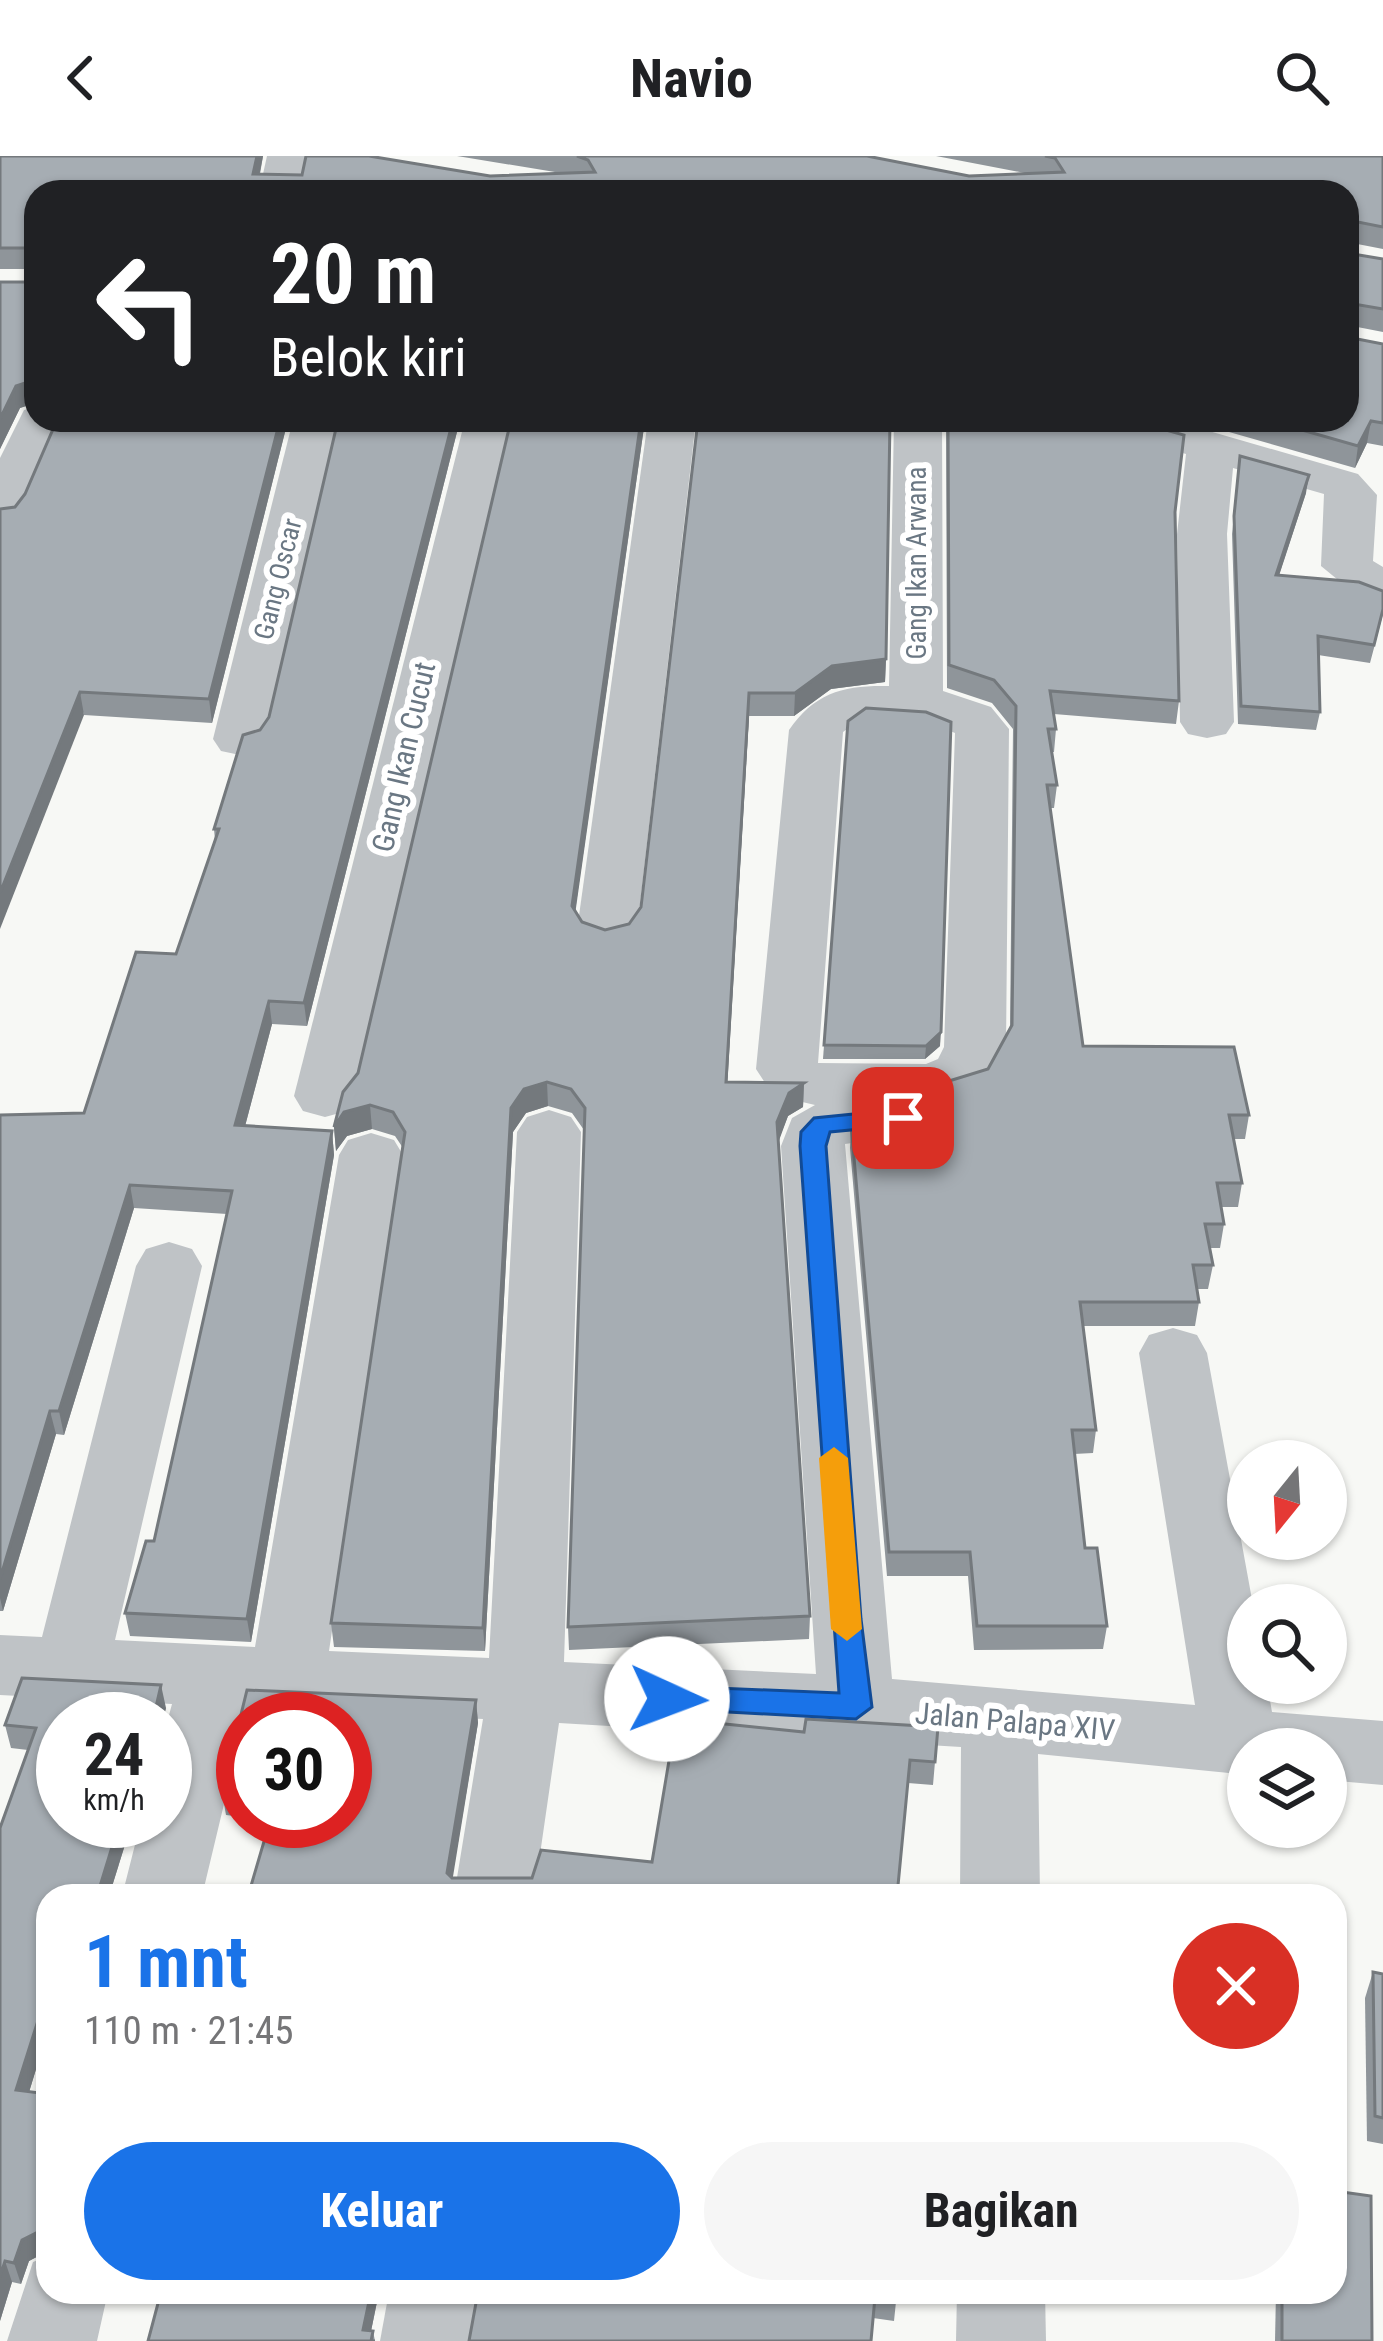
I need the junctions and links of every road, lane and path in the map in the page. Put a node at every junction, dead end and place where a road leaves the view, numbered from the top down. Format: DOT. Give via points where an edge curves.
graph roads {
  1 [pos="36,432"];
  2 [pos="314,432"];
  3 [pos="486,432"];
  4 [pos="670,432"];
  5 [pos="918,432"];
  6 [pos="1163,432"];
  7 [pos="1211,445"];
  8 [pos="0,514"];
  9 [pos="1383,591"];
  10 [pos="916,706"];
  11 [pos="1208,722"];
  12 [pos="240,739"];
  13 [pos="607,930"];
  14 [pos="325,1096"];
  15 [pos="903,1118"];
  16 [pos="549,1132"];
  17 [pos="371,1155"];
  18 [pos="169,1266"];
  19 [pos="1173,1353"];
  20 [pos="36,1665"];
  21 [pos="252,1677"];
  22 [pos="525,1693"];
  23 [pos="856,1707"];
  24 [pos="999,1721"];
  25 [pos="1237,1728"];
  26 [pos="1227,1741"];
  27 [pos="1347,1750"];
  28 [pos="1383,1753"];
  29 [pos="167,1884"];
  30 [pos="496,1884"];
  31 [pos="1000,1884"];
  32 [pos="61,2304"];
  33 [pos="431,2304"];
  34 [pos="1001,2304"];
  35 [pos="52,2341"];
  36 [pos="425,2341"];
  37 [pos="1001,2341"];
  1 -- 8 [label="street"];
  2 -- 12 [label="street, Gang Oscar"];
  3 -- 14 [label="street, Gang Ikan Cucut"];
  4 -- 13 [label="street"];
  5 -- 10 [label="street, Gang Ikan Arwana"];
  6 -- 7 [label="street"];
  7 -- 9 [label="street" via="1342,484 1352,495 1347,566"];
  7 -- 11 [label="street" via="1202,534"];
  10 -- 10 [label="street" via="954,710 982,729 975,1047 962,1073 932,1084 795,1080 787,1069 817,730 846,704"];
  15 -- 23 [label="street" via="823,1124 814,1132"];
  16 -- 22 [label="street"];
  17 -- 21 [label="street"];
  18 -- 20 [label="street"];
  19 -- 25 [label="street"];
  20 -- 21 [label="street, Jalan Palapa XIV"];
  21 -- 22 [label="street, Jalan Palapa XIV"];
  21 -- 29 [label="street"];
  22 -- 23 [label="street, Jalan Palapa XIV"];
  22 -- 30 [label="street"];
  23 -- 24 [label="street, Jalan Palapa XIV"];
  24 -- 26 [label="street, Jalan Palapa XIV"];
  24 -- 31 [label="street"];
  27 -- 28 [label="street, Jalan Palapa XIV"];
  32 -- 35 [label="street"];
  33 -- 36 [label="street"];
  34 -- 37 [label="street"];
}
